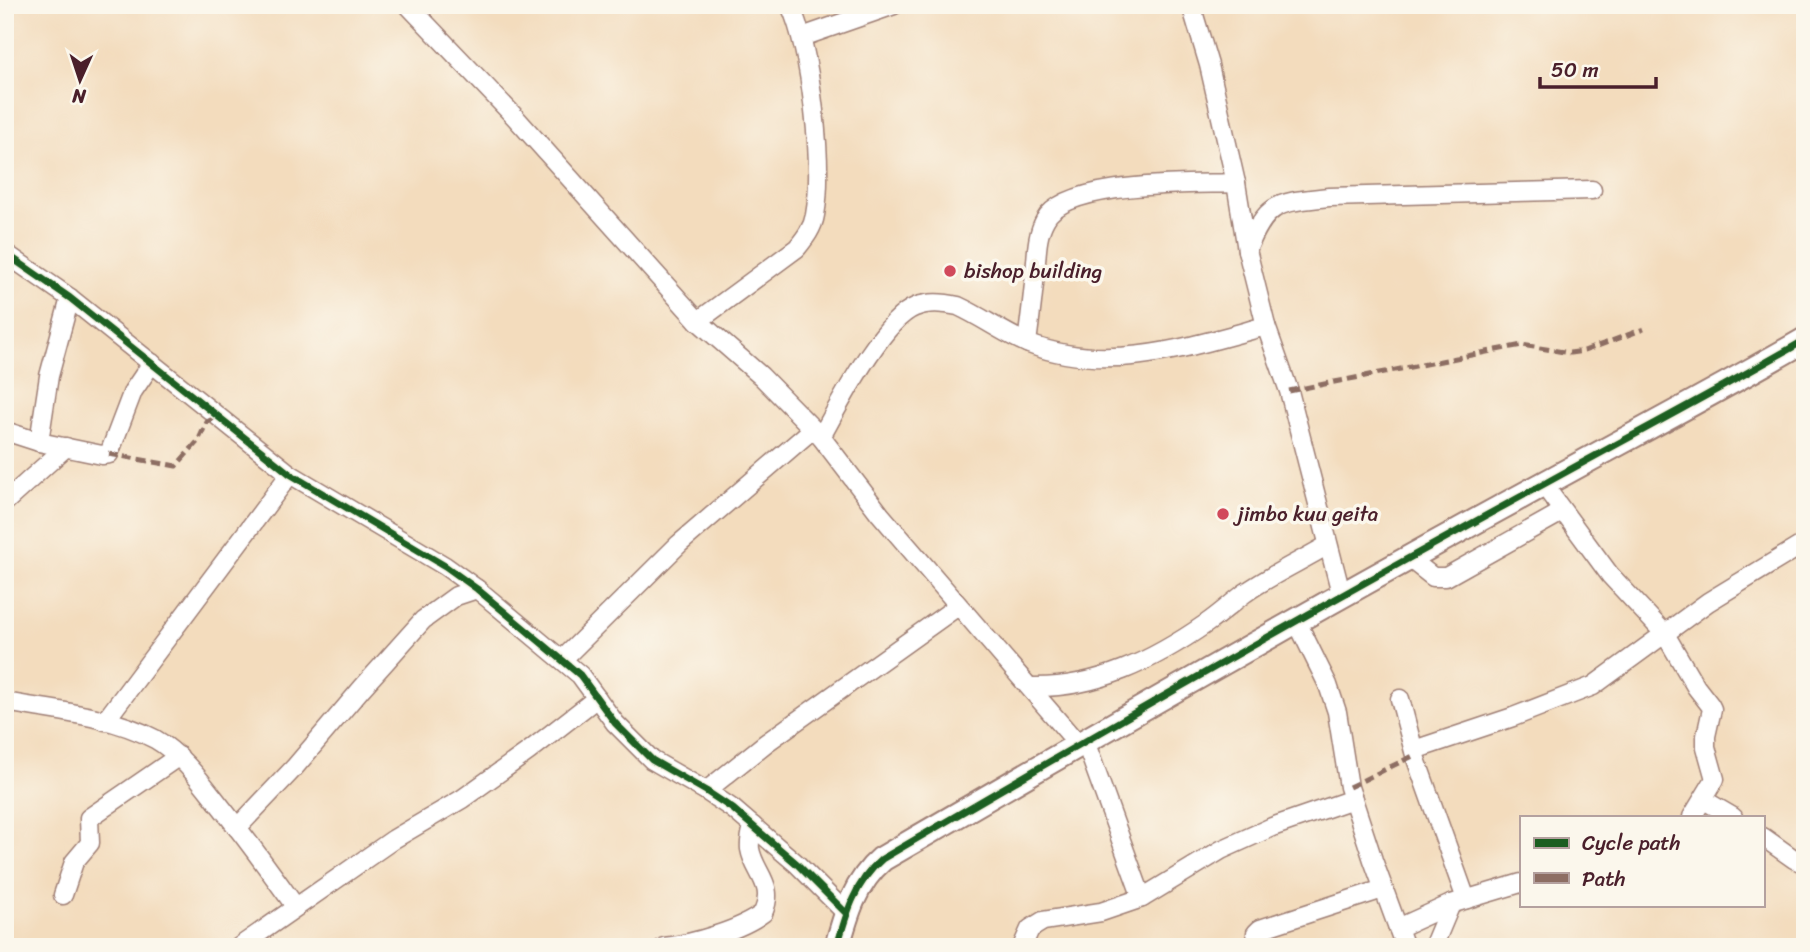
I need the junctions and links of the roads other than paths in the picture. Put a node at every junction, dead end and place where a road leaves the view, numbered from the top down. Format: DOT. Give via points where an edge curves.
graph roads {
  1 [pos="408,5"];
  2 [pos="790,5"];
  3 [pos="894,5"];
  4 [pos="1191,5"];
  5 [pos="802,37"];
  6 [pos="1236,183"];
  7 [pos="1592,190"];
  8 [pos="1247,250"];
  9 [pos="5,253"];
  10 [pos="70,298"];
  11 [pos="698,321"];
  12 [pos="1265,326"];
  13 [pos="1805,340"];
  14 [pos="1027,343"];
  15 [pos="152,363"];
  16 [pos="5,431"];
  17 [pos="817,433"];
  18 [pos="39,442"];
  19 [pos="66,447"];
  20 [pos="290,474"];
  21 [pos="1543,484"];
  22 [pos="5,502"];
  23 [pos="1562,512"];
  24 [pos="1805,542"];
  25 [pos="1328,545"];
  26 [pos="1410,559"];
  27 [pos="477,589"];
  28 [pos="1342,597"];
  29 [pos="958,606"];
  30 [pos="1297,622"];
  31 [pos="1664,634"];
  32 [pos="564,659"];
  33 [pos="1030,687"];
  34 [pos="597,698"];
  35 [pos="1400,699"];
  36 [pos="6,706"];
  37 [pos="105,721"];
  38 [pos="1082,742"];
  39 [pos="1414,750"];
  40 [pos="179,756"];
  41 [pos="706,791"];
  42 [pos="1353,799"];
  43 [pos="1704,800"];
  44 [pos="1693,816"];
  45 [pos="1731,816"];
  46 [pos="753,826"];
  47 [pos="237,828"];
  48 [pos="1764,838"];
  49 [pos="1805,864"];
  50 [pos="1520,883"];
  51 [pos="1383,889"];
  52 [pos="63,895"];
  53 [pos="1142,898"];
  54 [pos="1459,902"];
  55 [pos="295,906"];
  56 [pos="846,913"];
  57 [pos="1398,928"];
  58 [pos="264,940"];
  59 [pos="239,947"];
  60 [pos="664,947"];
  61 [pos="837,947"];
  62 [pos="1022,947"];
  63 [pos="1260,947"];
  64 [pos="1405,947"];
  65 [pos="1433,947"];
  1 -- 11 [label="street"];
  2 -- 5 [label="street"];
  3 -- 5 [label="street"];
  4 -- 6 [label="street"];
  5 -- 11 [label="street" via="817,156 815,216 797,248"];
  6 -- 8 [label="street"];
  6 -- 14 [label="street" via="1106,189 1058,207 1045,220 1039,238"];
  7 -- 8 [label="street" via="1290,201 1268,211"];
  8 -- 12 [label="street"];
  9 -- 10 [label="street"];
  10 -- 15 [label="street"];
  10 -- 18 [label="street" via="49,376"];
  11 -- 17 [label="street"];
  12 -- 14 [label="street" via="1158,354 1128,357 1075,356"];
  12 -- 25 [label="street" via="1289,391"];
  13 -- 21 [label="street"];
  14 -- 17 [label="street" via="958,306 933,303 915,307 895,323"];
  15 -- 19 [label="street" via="133,391 109,454"];
  15 -- 20 [label="street"];
  16 -- 18 [label="street"];
  17 -- 29 [label="street"];
  17 -- 32 [label="street" via="679,544"];
  18 -- 19 [label="street"];
  19 -- 22 [label="street"];
  20 -- 27 [label="street"];
  20 -- 37 [label="street"];
  21 -- 23 [label="street"];
  21 -- 26 [label="street"];
  23 -- 26 [label="street" via="1441,579"];
  23 -- 31 [label="street" via="1610,575"];
  24 -- 31 [label="street"];
  25 -- 28 [label="street"];
  25 -- 33 [label="street" via="1128,668 1094,681"];
  26 -- 28 [label="street"];
  27 -- 32 [label="street"];
  27 -- 47 [label="street" via="456,596 423,620"];
  28 -- 30 [label="street"];
  29 -- 33 [label="street"];
  29 -- 41 [label="street"];
  30 -- 38 [label="street"];
  30 -- 42 [label="street" via="1337,712"];
  31 -- 39 [label="street" via="1593,686"];
  31 -- 43 [label="street" via="1712,709 1706,747 1715,779"];
  32 -- 34 [label="street"];
  33 -- 38 [label="street"];
  34 -- 41 [label="street" via="652,760"];
  34 -- 55 [label="street" via="462,799"];
  35 -- 39 [label="street"];
  36 -- 37 [label="street"];
  37 -- 40 [label="street" via="157,740"];
  38 -- 53 [label="street"];
  38 -- 56 [label="street" via="882,859 861,881"];
  39 -- 54 [label="street"];
  40 -- 47 [label="street"];
  40 -- 52 [label="street" via="89,818 90,844 74,862"];
  41 -- 46 [label="street"];
  42 -- 51 [label="street"];
  42 -- 53 [label="street" via="1221,850"];
  43 -- 44 [label="street"];
  43 -- 45 [label="street"];
  46 -- 56 [label="street"];
  46 -- 60 [label="street" via="751,853 768,896 762,913 723,931"];
  47 -- 55 [label="street"];
  48 -- 49 [label="street"];
  50 -- 54 [label="street"];
  51 -- 57 [label="street"];
  51 -- 63 [label="street" via="1260,929 1256,933"];
  53 -- 62 [label="street" via="1101,912 1043,921 1030,929"];
  54 -- 57 [label="street"];
  54 -- 65 [label="street"];
  55 -- 58 [label="street"];
  56 -- 61 [label="street"];
  57 -- 64 [label="street"];
  58 -- 59 [label="street"];
}
